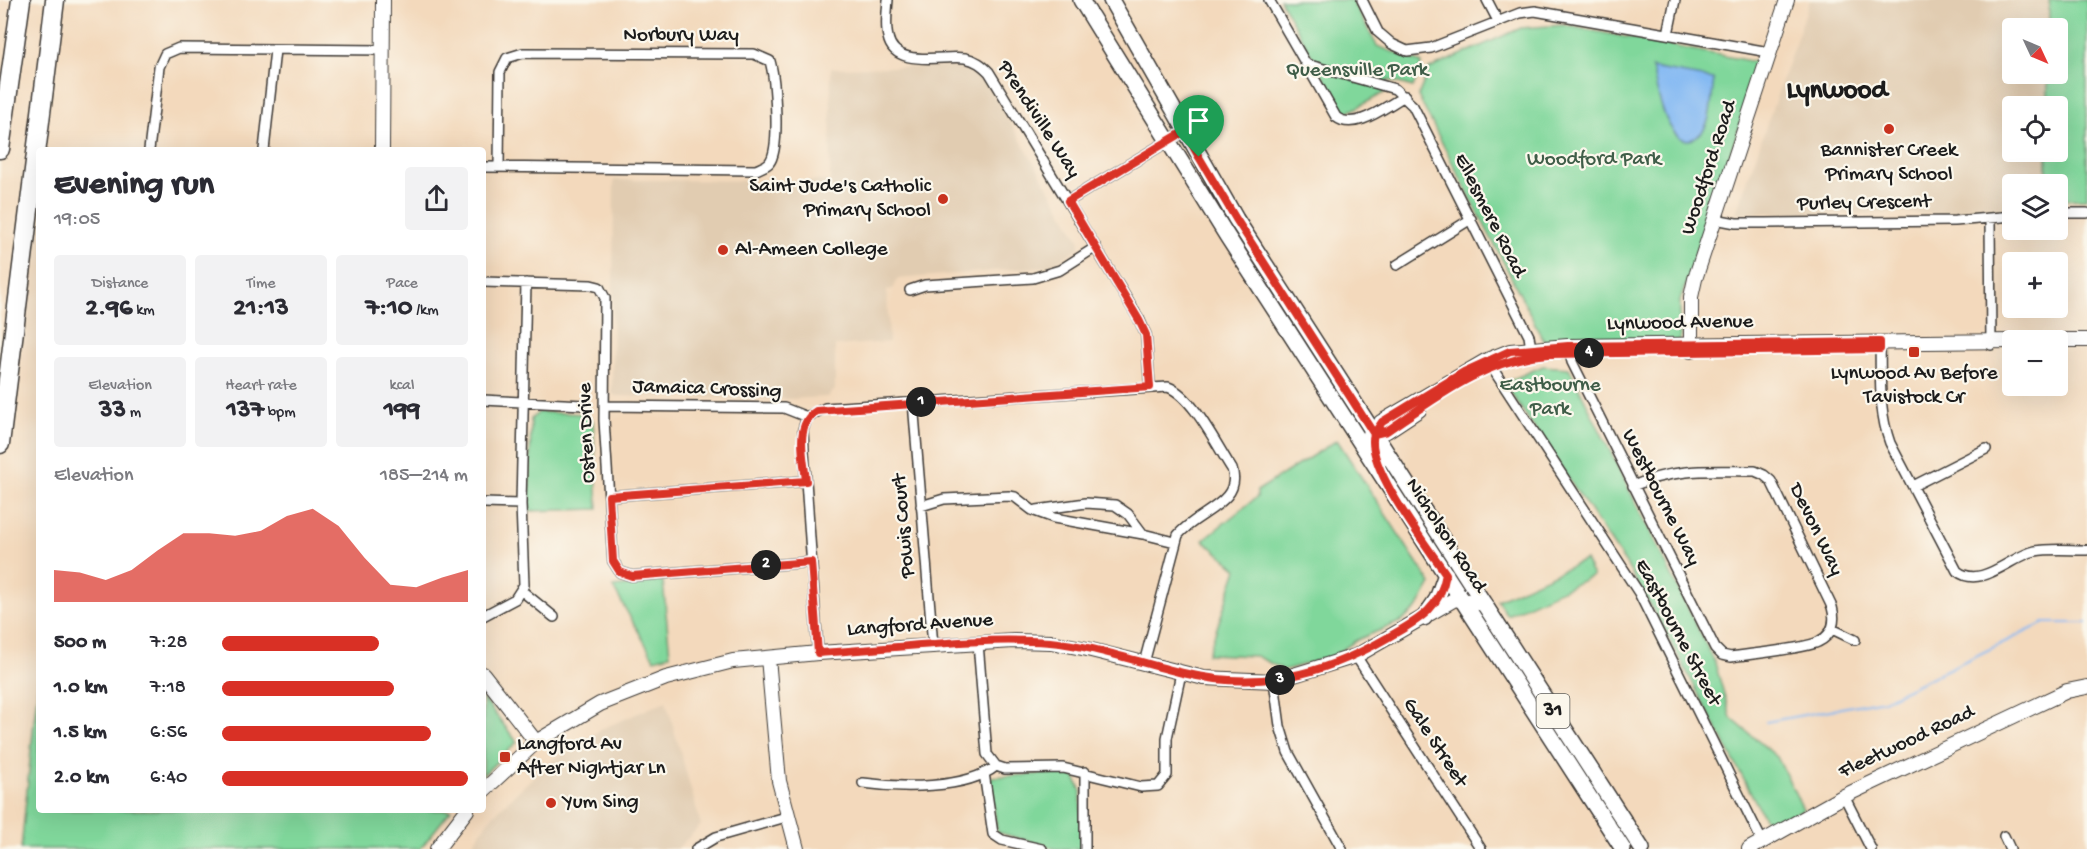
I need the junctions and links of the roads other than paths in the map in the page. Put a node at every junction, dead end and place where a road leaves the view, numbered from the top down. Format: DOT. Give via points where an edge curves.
graph roads {
  1 [pos="21,0"];
  2 [pos="55,0"];
  3 [pos="383,0"];
  4 [pos="888,0"];
  5 [pos="1081,0"];
  6 [pos="1111,0"];
  7 [pos="1269,0"];
  8 [pos="1362,0"];
  9 [pos="1487,0"];
  10 [pos="1675,0"];
  11 [pos="1787,0"];
  12 [pos="1498,21"];
  13 [pos="1668,34"];
  14 [pos="275,50"];
  15 [pos="383,50"];
  16 [pos="1769,52"];
  17 [pos="1306,64"];
  18 [pos="1405,96"];
  19 [pos="1185,131"];
  20 [pos="1167,140"];
  21 [pos="37,147"];
  22 [pos="149,147"];
  23 [pos="264,147"];
  24 [pos="382,147"];
  25 [pos="0,149"];
  26 [pos="36,153"];
  27 [pos="486,167"];
  28 [pos="499,167"];
  29 [pos="1068,201"];
  30 [pos="2068,213"];
  31 [pos="2087,213"];
  32 [pos="2002,217"];
  33 [pos="1471,219"];
  34 [pos="1715,219"];
  35 [pos="1990,219"];
  36 [pos="1096,247"];
  37 [pos="1397,265"];
  38 [pos="486,282"];
  39 [pos="526,283"];
  40 [pos="910,290"];
  41 [pos="2068,340"];
  42 [pos="2087,340"];
  43 [pos="2002,342"];
  44 [pos="1991,344"];
  45 [pos="1880,346"];
  46 [pos="2002,346"];
  47 [pos="2068,347"];
  48 [pos="2087,347"];
  49 [pos="1691,348"];
  50 [pos="1569,350"];
  51 [pos="1531,351"];
  52 [pos="1489,363"];
  53 [pos="1150,387"];
  54 [pos="486,400"];
  55 [pos="523,402"];
  56 [pos="913,402"];
  57 [pos="584,405"];
  58 [pos="604,406"];
  59 [pos="807,417"];
  60 [pos="1353,431"];
  61 [pos="1374,434"];
  62 [pos="0,444"];
  63 [pos="1986,449"];
  64 [pos="1380,473"];
  65 [pos="806,481"];
  66 [pos="1633,486"];
  67 [pos="1913,486"];
  68 [pos="609,496"];
  69 [pos="486,503"];
  70 [pos="521,504"];
  71 [pos="921,506"];
  72 [pos="1032,510"];
  73 [pos="1143,534"];
  74 [pos="1175,542"];
  75 [pos="2087,550"];
  76 [pos="811,562"];
  77 [pos="1464,573"];
  78 [pos="1446,574"];
  79 [pos="522,591"];
  80 [pos="1462,599"];
  81 [pos="1485,604"];
  82 [pos="486,614"];
  83 [pos="554,617"];
  84 [pos="1424,618"];
  85 [pos="1832,629"];
  86 [pos="1855,640"];
  87 [pos="978,643"];
  88 [pos="933,646"];
  89 [pos="818,653"];
  90 [pos="768,658"];
  91 [pos="1357,658"];
  92 [pos="1144,663"];
  93 [pos="1181,673"];
  94 [pos="486,678"];
  95 [pos="1280,680"];
  96 [pos="2087,687"];
  97 [pos="536,742"];
  98 [pos="996,766"];
  99 [pos="1085,772"];
  100 [pos="984,773"];
  101 [pos="863,783"];
  102 [pos="486,788"];
  103 [pos="1844,796"];
  104 [pos="465,813"];
  105 [pos="786,817"];
  106 [pos="2004,836"];
  107 [pos="1762,841"];
  108 [pos="437,849"];
  109 [pos="696,849"];
  110 [pos="797,849"];
  111 [pos="1042,849"];
  112 [pos="1085,849"];
  113 [pos="1342,849"];
  114 [pos="1482,849"];
  115 [pos="1623,849"];
  116 [pos="1642,849"];
  117 [pos="1749,849"];
  118 [pos="1870,849"];
  119 [pos="2010,849"];
  1 -- 25 [label="highway"];
  2 -- 21 [label="highway"];
  3 -- 15 [label="street"];
  4 -- 29 [label="street, Prendiville Way" via="887,36 892,49 905,57 965,58 978,62 989,72"];
  5 -- 20 [label="main road, Nicholson Road / 31"];
  6 -- 19 [label="main road, Nicholson Road / 31"];
  7 -- 17 [label="street"];
  8 -- 12 [label="street" via="1378,32 1407,51 1431,48"];
  9 -- 12 [label="street"];
  10 -- 13 [label="street"];
  11 -- 16 [label="street, Woodford Road"];
  12 -- 13 [label="street" via="1535,11"];
  13 -- 16 [label="street"];
  14 -- 15 [label="street"];
  14 -- 22 [label="street" via="179,48 165,54 159,66"];
  14 -- 23 [label="street"];
  15 -- 24 [label="street"];
  16 -- 34 [label="street, Woodford Road"];
  17 -- 18 [label="street" via="1395,89"];
  17 -- 18 [label="street" via="1343,123 1355,123"];
  18 -- 33 [label="street, Ellesmere Road"];
  19 -- 20 [label="street"];
  19 -- 61 [label="main road, Nicholson Road / 31" via="1236,219"];
  20 -- 29 [label="street"];
  20 -- 60 [label="main road, Nicholson Road / 31"];
  26 -- 62 [label="highway"];
  27 -- 28 [label="street, Norbury Way"];
  28 -- 28 [label="street, Norbury Way" via="756,170 769,164 774,150 775,78 770,61 754,54 523,53 507,58 500,72"];
  29 -- 36 [label="street, Prendiville Way"];
  30 -- 31 [label="street"];
  32 -- 35 [label="street, Purley Crescent"];
  33 -- 37 [label="street"];
  33 -- 51 [label="street, Ellesmere Road" via="1529,336"];
  34 -- 35 [label="street, Purley Crescent" via="1766,223"];
  34 -- 49 [label="street, Woodford Road" via="1691,297"];
  35 -- 44 [label="street"];
  36 -- 40 [label="street" via="1060,270 1033,278 926,285"];
  36 -- 53 [label="street, Prendiville Way" via="1146,335"];
  38 -- 39 [label="street, Osten Drive"];
  39 -- 55 [label="street"];
  39 -- 58 [label="street, Osten Drive" via="598,287 605,298"];
  41 -- 42 [label="street"];
  43 -- 44 [label="street, Lynwood Avenue"];
  44 -- 45 [label="street, Lynwood Avenue"];
  44 -- 46 [label="street, Lynwood Avenue"];
  45 -- 49 [label="street, Lynwood Avenue"];
  45 -- 67 [label="street" via="1883,424"];
  47 -- 48 [label="street"];
  49 -- 50 [label="street, Lynwood Avenue"];
  50 -- 51 [label="street, Lynwood Avenue"];
  50 -- 66 [label="street, Westbourne Way"];
  51 -- 52 [label="street, Lynwood Avenue" via="1510,351"];
  52 -- 61 [label="street, Lynwood Avenue" via="1382,422"];
  52 -- 107 [label="street, Eastbourne Street" via="1639,593"];
  53 -- 56 [label="street"];
  53 -- 74 [label="street" via="1168,387 1184,396 1236,480 1233,491 1186,525"];
  54 -- 55 [label="street"];
  55 -- 57 [label="street"];
  55 -- 70 [label="street"];
  56 -- 59 [label="street" via="825,408"];
  56 -- 71 [label="street, Powis Court"];
  58 -- 59 [label="street, Jamaica Crossing" via="784,408"];
  58 -- 68 [label="street, Osten Drive"];
  59 -- 65 [label="street" via="803,430"];
  60 -- 61 [label="street"];
  60 -- 64 [label="main road, Nicholson Road / 31"];
  61 -- 64 [label="street" via="1372,442"];
  61 -- 77 [label="main road, Nicholson Road / 31"];
  63 -- 67 [label="street"];
  64 -- 78 [label="main road, Nicholson Road / 31"];
  65 -- 68 [label="street"];
  65 -- 76 [label="street"];
  66 -- 85 [label="street, Devon Way" via="1677,471 1764,474 1771,481 1832,607"];
  66 -- 85 [label="street, Westbourne Way" via="1722,655 1731,657 1818,642"];
  67 -- 75 [label="street" via="1962,575 1979,577 2037,551"];
  68 -- 76 [label="street, Osten Drive" via="613,561 620,572 632,576"];
  69 -- 70 [label="street"];
  70 -- 79 [label="street"];
  71 -- 72 [label="street" via="944,499 1009,496"];
  71 -- 88 [label="street, Powis Court"];
  72 -- 73 [label="street" via="1054,518"];
  72 -- 73 [label="street" via="1086,503 1115,505 1128,514"];
  73 -- 74 [label="street"];
  74 -- 92 [label="street"];
  76 -- 89 [label="street"];
  77 -- 80 [label="street"];
  77 -- 81 [label="main road, Nicholson Road / 31"];
  78 -- 80 [label="main road, Nicholson Road / 31"];
  78 -- 84 [label="main road"];
  79 -- 82 [label="street"];
  79 -- 83 [label="street"];
  80 -- 81 [label="street"];
  80 -- 84 [label="street, Langford Avenue" via="1455,598"];
  80 -- 91 [label="street, Langford Avenue" via="1453,610"];
  80 -- 115 [label="main road, Nicholson Road / 31"];
  81 -- 116 [label="main road, Nicholson Road / 31"];
  84 -- 91 [label="street, Langford Avenue"];
  85 -- 86 [label="street"];
  87 -- 88 [label="street, Langford Avenue"];
  87 -- 92 [label="street, Langford Avenue" via="1051,642"];
  87 -- 98 [label="street" via="987,754"];
  88 -- 89 [label="street, Langford Avenue"];
  89 -- 90 [label="street, Langford Avenue"];
  90 -- 97 [label="street, Langford Avenue" via="733,661 657,681 600,704"];
  90 -- 105 [label="street" via="775,751"];
  91 -- 95 [label="street, Langford Avenue" via="1319,676"];
  91 -- 114 [label="street, Gale Street"];
  92 -- 93 [label="street, Langford Avenue"];
  93 -- 95 [label="street, Langford Avenue" via="1231,681"];
  93 -- 99 [label="street" via="1167,738 1168,768 1164,781 1149,788"];
  94 -- 97 [label="street"];
  95 -- 113 [label="street" via="1280,726 1288,752"];
  96 -- 103 [label="street, Fleetwood Road" via="2067,691"];
  97 -- 102 [label="street, Langford Avenue"];
  98 -- 99 [label="street"];
  98 -- 100 [label="street"];
  99 -- 112 [label="street"];
  100 -- 101 [label="street" via="973,778 904,786"];
  100 -- 111 [label="street" via="993,834 1002,840"];
  103 -- 107 [label="street, Fleetwood Road"];
  103 -- 118 [label="street"];
  104 -- 108 [label="street"];
  105 -- 109 [label="street" via="716,837"];
  105 -- 110 [label="street"];
  106 -- 119 [label="street"];
  107 -- 117 [label="street, Fleetwood Road"];
}
